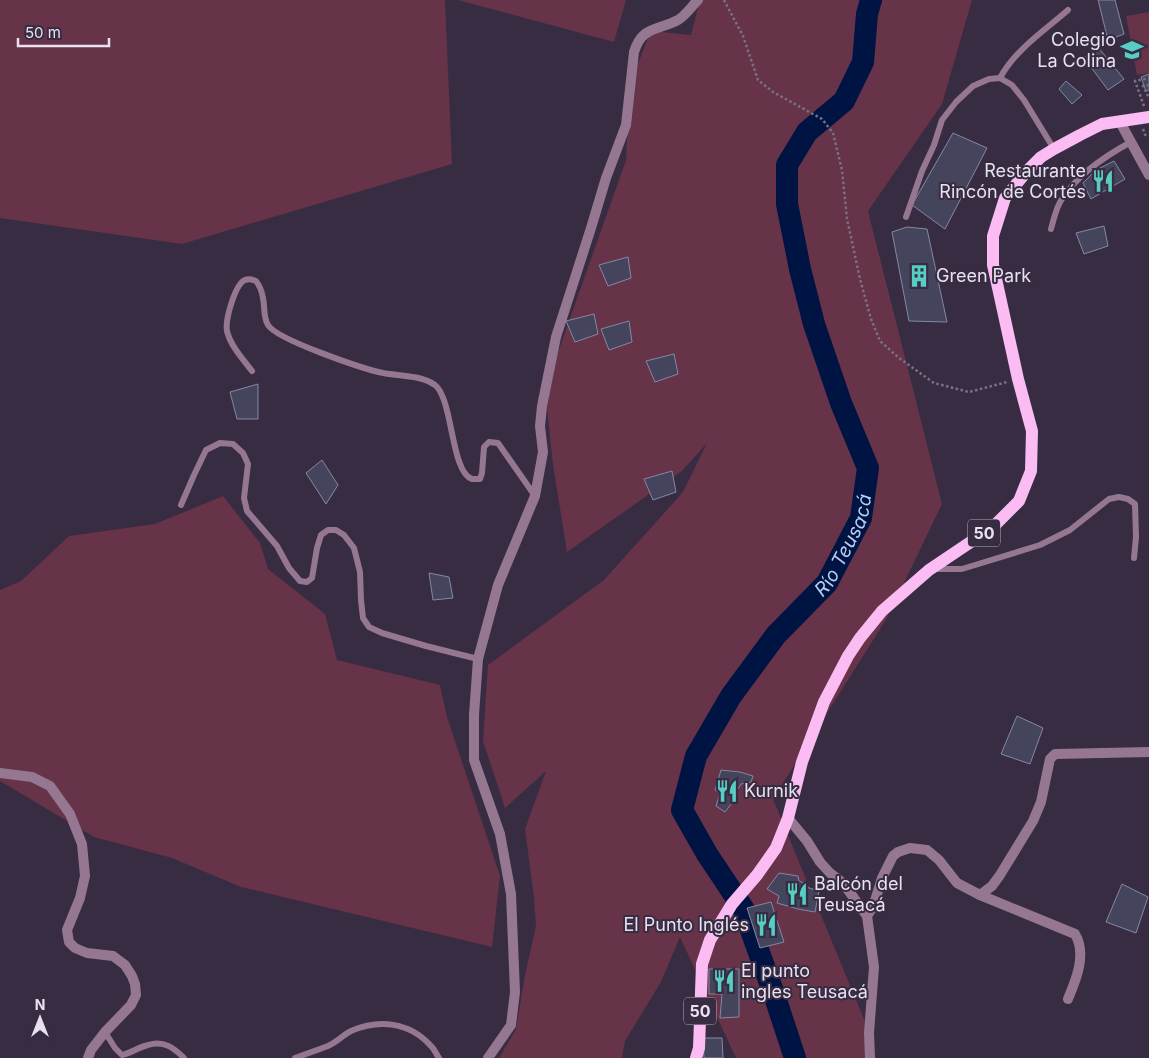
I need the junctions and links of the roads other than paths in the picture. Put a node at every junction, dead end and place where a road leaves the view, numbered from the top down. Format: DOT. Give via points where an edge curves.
graph roads {
  1 [pos="698,0"];
  2 [pos="1068,10"];
  3 [pos="1000,78"];
  4 [pos="1148,114"];
  5 [pos="1120,122"];
  6 [pos="1131,142"];
  7 [pos="1054,149"];
  8 [pos="1149,175"];
  9 [pos="906,217"];
  10 [pos="1051,229"];
  11 [pos="252,371"];
  12 [pos="535,496"];
  13 [pos="181,505"];
  14 [pos="1134,558"];
  15 [pos="929,570"];
  16 [pos="478,658"];
  17 [pos="1149,752"];
  18 [pos="0,772"];
  19 [pos="788,818"];
  20 [pos="980,895"];
  21 [pos="867,916"];
  22 [pos="1068,999"];
  23 [pos="105,1032"];
  24 [pos="88,1058"];
  25 [pos="184,1058"];
  26 [pos="295,1058"];
  27 [pos="439,1058"];
  28 [pos="488,1058"];
  29 [pos="696,1058"];
  30 [pos="870,1058"];
  1 -- 12 [label="street" via="680,20 642,36 634,52 626,125 556,337 542,406 543,452"];
  2 -- 3 [label="lane" via="1017,54"];
  3 -- 7 [label="lane" via="1012,85 1024,100"];
  3 -- 9 [label="lane" via="973,86 942,120"];
  4 -- 5 [label="main road, 50"];
  5 -- 6 [label="street"];
  5 -- 7 [label="main road, 50" via="1102,124"];
  6 -- 8 [label="street"];
  6 -- 10 [label="lane" via="1080,177 1061,200"];
  7 -- 15 [label="main road, 50" via="1041,157 1004,198 993,236 993,265 1032,431 1031,471 1019,501 992,527"];
  11 -- 12 [label="lane" via="230,340 227,329 239,286 250,279 260,287 268,326 275,332 342,361 381,373 428,381 437,386 464,473 472,479 480,479 484,447 489,442 498,443"];
  12 -- 16 [label="street" via="498,585"];
  13 -- 16 [label="lane" via="206,450 220,443 233,444 244,453 248,464 244,498 247,511 277,546 300,581 307,582 312,578 321,535 328,530 336,530 354,548 360,572 362,618 369,627 426,646"];
  14 -- 15 [label="lane" via="1134,504 1119,497 1109,500 1070,530 1040,545 962,569"];
  15 -- 19 [label="main road, 50" via="882,611 848,656 824,702 802,762"];
  16 -- 28 [label="street" via="474,760 500,834 511,894 515,992 511,1025"];
  17 -- 20 [label="street" via="1055,754 1050,759 1041,802 1033,821 1000,875"];
  18 -- 23 [label="street" via="32,777 50,786 70,814 82,844 85,876 67,930 69,942 87,953 113,956 125,965 135,984 136,995 131,1005"];
  19 -- 21 [label="street" via="820,862 843,882"];
  19 -- 29 [label="main road, 50" via="776,848 732,904 710,940 702,964"];
  20 -- 21 [label="street" via="957,883 927,850 910,848 892,856"];
  20 -- 22 [label="street" via="1075,934 1079,940 1079,969"];
  21 -- 30 [label="street" via="874,967"];
  23 -- 24 [label="street"];
  23 -- 25 [label="lane" via="122,1055 149,1044 164,1044"];
  26 -- 27 [label="lane" via="330,1045 348,1032 369,1025 391,1023 417,1034 431,1045"];
}
